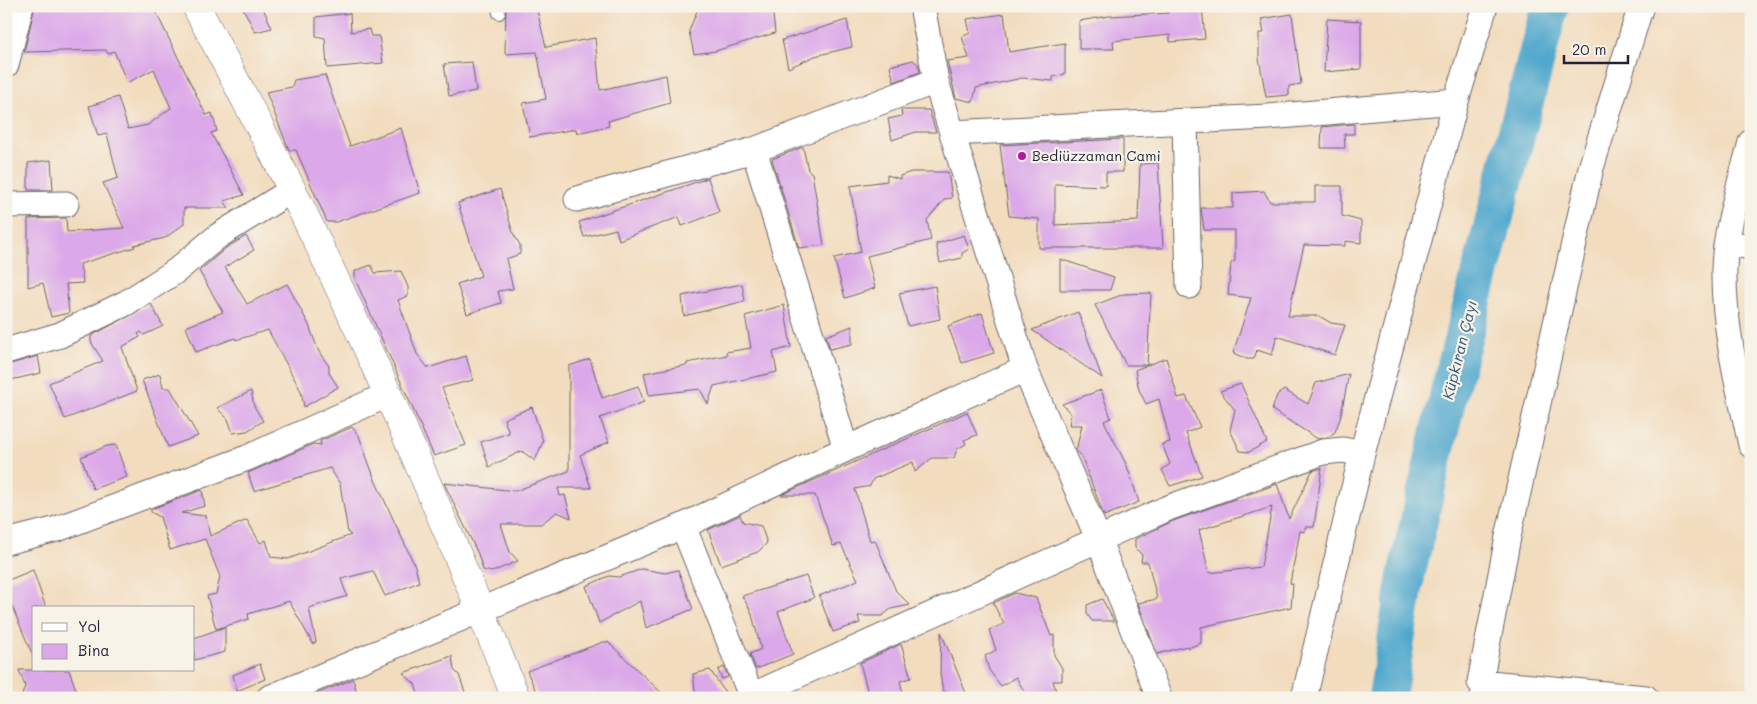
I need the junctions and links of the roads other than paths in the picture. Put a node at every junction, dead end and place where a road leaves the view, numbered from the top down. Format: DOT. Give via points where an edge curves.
graph roads {
  1 [pos="21,6"];
  2 [pos="196,6"];
  3 [pos="922,6"];
  4 [pos="1485,6"];
  5 [pos="1641,6"];
  6 [pos="6,65"];
  7 [pos="936,81"];
  8 [pos="1456,101"];
  9 [pos="1185,121"];
  10 [pos="952,133"];
  11 [pos="1751,142"];
  12 [pos="754,150"];
  13 [pos="292,190"];
  14 [pos="577,199"];
  15 [pos="66,204"];
  16 [pos="6,205"];
  17 [pos="1739,245"];
  18 [pos="1189,286"];
  19 [pos="6,351"];
  20 [pos="1025,369"];
  21 [pos="387,395"];
  22 [pos="1751,445"];
  23 [pos="846,449"];
  24 [pos="1362,454"];
  25 [pos="683,526"];
  26 [pos="1098,538"];
  27 [pos="6,542"];
  28 [pos="482,611"];
  29 [pos="1478,690"];
  30 [pos="752,697"];
  31 [pos="1302,697"];
  32 [pos="269,698"];
  33 [pos="516,698"];
  34 [pos="1160,698"];
  35 [pos="1646,698"];
  1 -- 6 [label="street"];
  2 -- 13 [label="street"];
  3 -- 7 [label="street"];
  4 -- 8 [label="street"];
  5 -- 29 [label="street" via="1589,177 1508,537"];
  7 -- 10 [label="street"];
  7 -- 12 [label="street"];
  8 -- 9 [label="street"];
  8 -- 24 [label="street"];
  9 -- 10 [label="street"];
  9 -- 18 [label="street"];
  10 -- 20 [label="street"];
  11 -- 17 [label="street"];
  12 -- 14 [label="street"];
  12 -- 23 [label="street"];
  13 -- 19 [label="street" via="218,236 176,271 126,303 60,335"];
  13 -- 21 [label="street"];
  15 -- 16 [label="street"];
  17 -- 22 [label="street" via="1724,267 1726,308"];
  20 -- 23 [label="street"];
  20 -- 26 [label="street"];
  21 -- 27 [label="street" via="247,458 57,529"];
  21 -- 28 [label="street"];
  23 -- 25 [label="street"];
  24 -- 26 [label="street" via="1343,450 1313,455 1168,508"];
  24 -- 31 [label="street"];
  25 -- 28 [label="street"];
  25 -- 30 [label="street"];
  26 -- 30 [label="street"];
  26 -- 34 [label="street"];
  28 -- 32 [label="street"];
  28 -- 33 [label="street"];
  29 -- 35 [label="street"];
}
